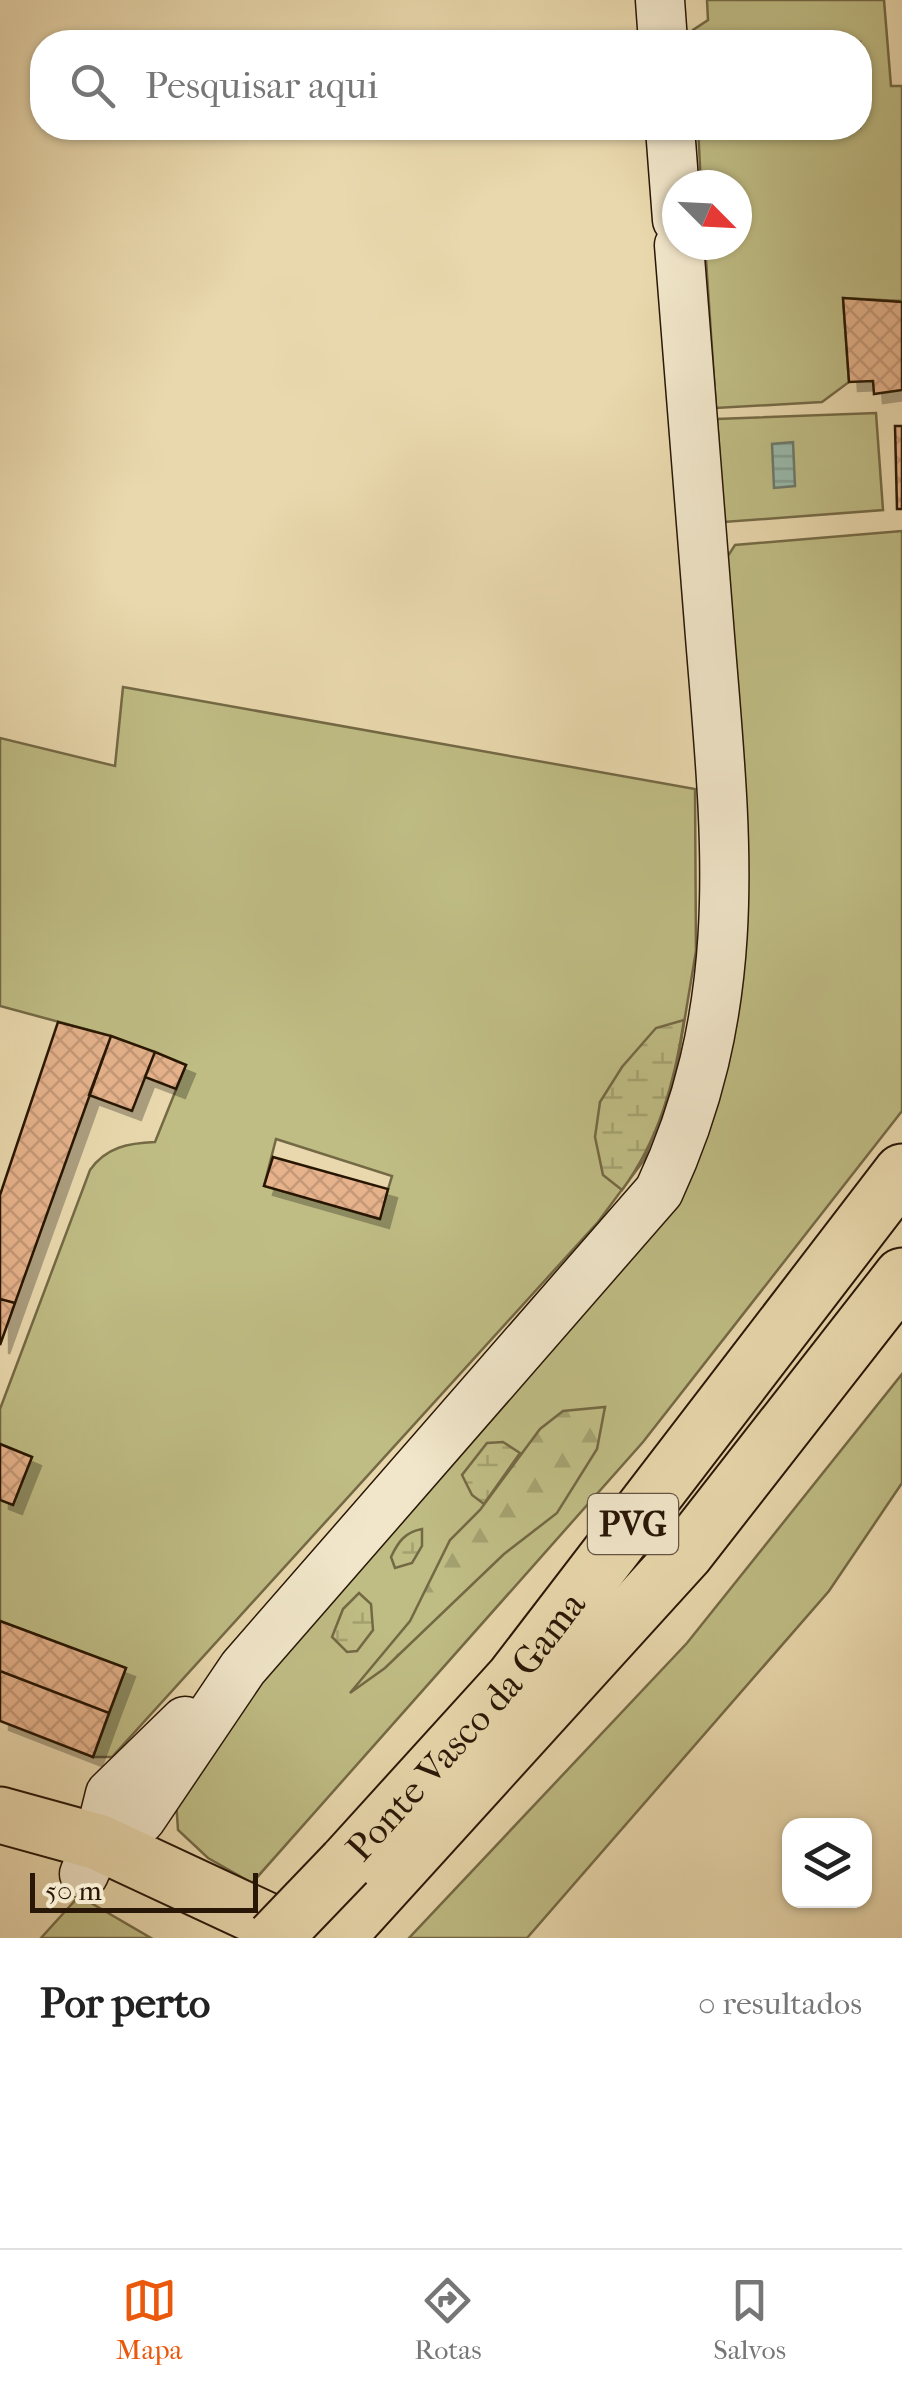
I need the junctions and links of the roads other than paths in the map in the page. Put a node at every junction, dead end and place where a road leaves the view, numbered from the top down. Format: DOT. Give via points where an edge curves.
graph roads {
  1 [pos="660,0"];
  2 [pos="662,30"];
  3 [pos="671,140"];
  4 [pos="673,170"];
  5 [pos="680,260"];
  6 [pos="902,1172"];
  7 [pos="902,1276"];
  8 [pos="242,1668"];
  9 [pos="173,1768"];
  10 [pos="0,1816"];
  11 [pos="91,1858"];
  12 [pos="367,1872"];
  13 [pos="223,1920"];
  14 [pos="274,1938"];
  15 [pos="304,1938"];
  16 [pos="336,1938"];
  1 -- 2 [label="main road"];
  3 -- 4 [label="main road"];
  5 -- 8 [label="main road" via="724,826 724,956 702,1082 659,1191"];
  6 -- 12 [label="main road, Ponte Vasco da Gama / PVG"];
  7 -- 12 [label="main road, Ponte Vasco da Gama / PVG" via="685,1554"];
  8 -- 9 [label="main road"];
  8 -- 11 [label="main road" via="110,1794"];
  9 -- 11 [label="main road" via="141,1819"];
  9 -- 13 [label="main road" via="161,1807 166,1841"];
  10 -- 11 [label="main road"];
  11 -- 13 [label="main road"];
  12 -- 14 [label="main road, Ponte Vasco da Gama / PVG, bridge"];
  12 -- 16 [label="main road, Ponte Vasco da Gama / PVG"];
  13 -- 15 [label="main road"];
}
